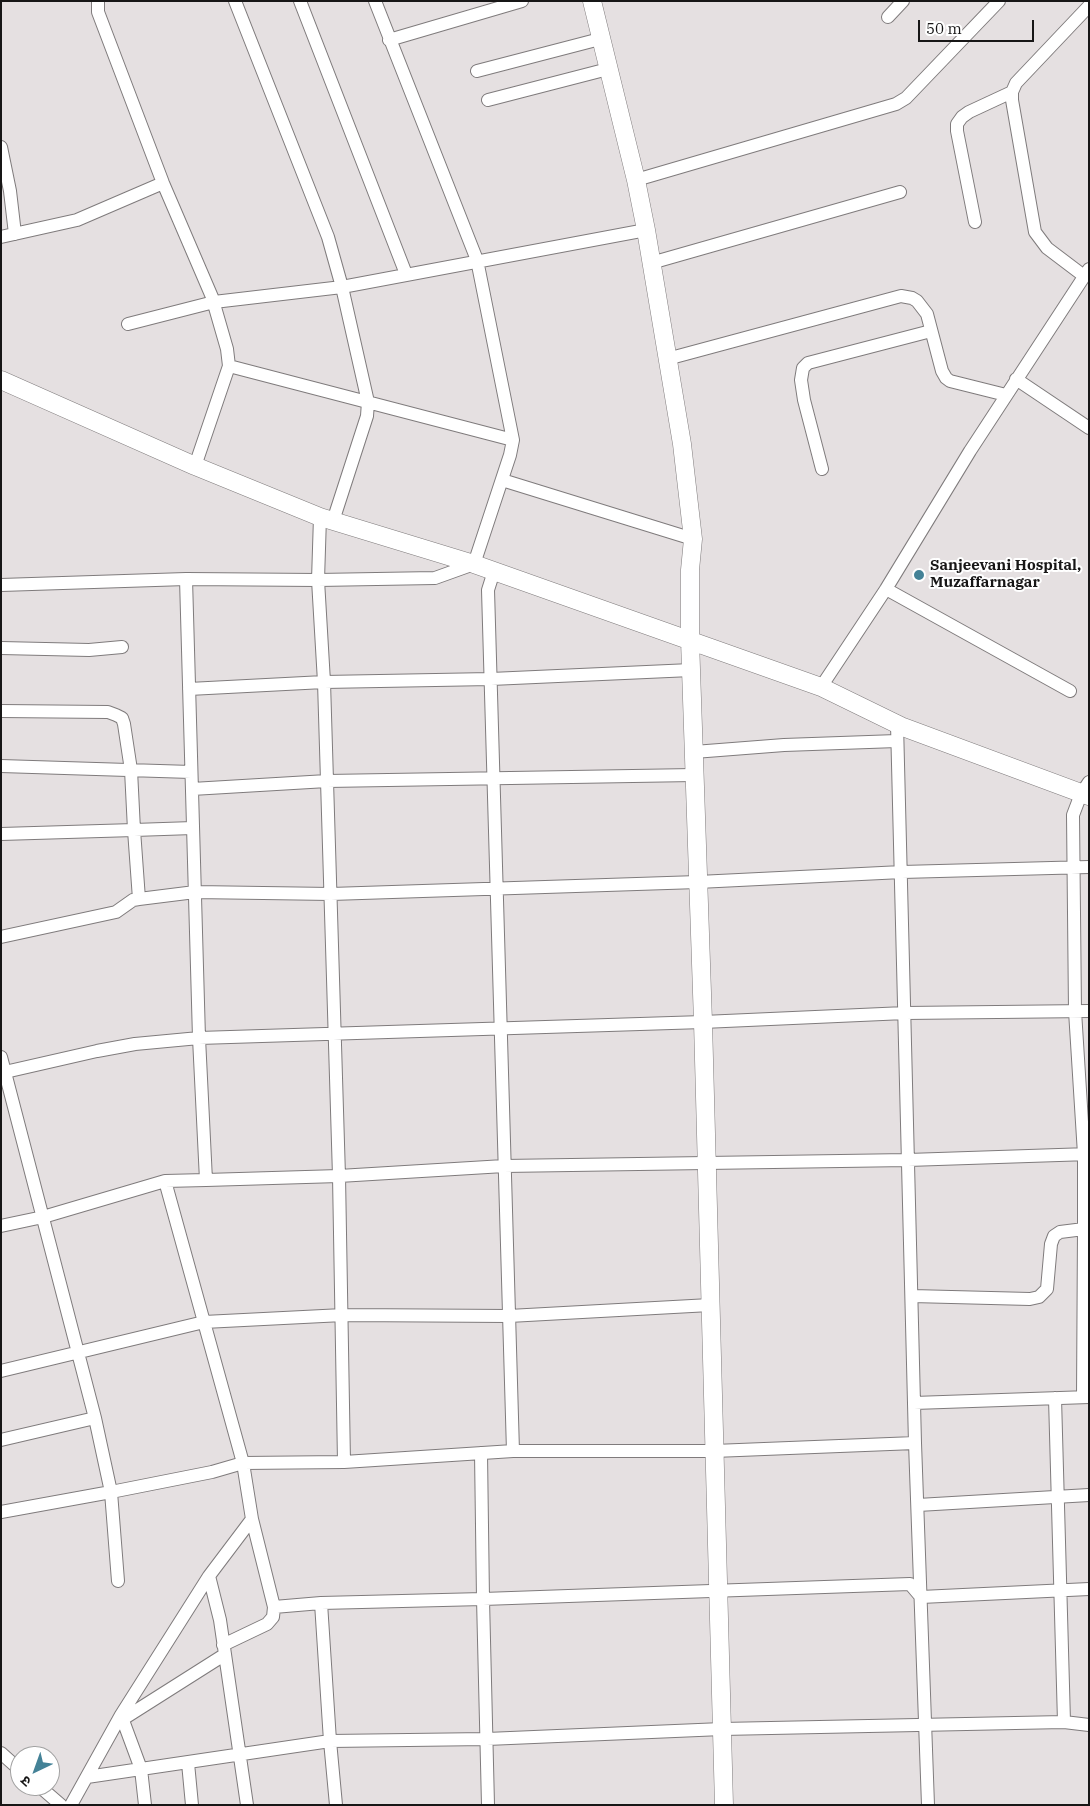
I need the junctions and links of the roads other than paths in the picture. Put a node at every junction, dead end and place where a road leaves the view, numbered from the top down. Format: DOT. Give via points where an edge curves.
graph roads {
  1 [pos="98,1"];
  2 [pos="235,1"];
  3 [pos="300,1"];
  4 [pos="375,1"];
  5 [pos="522,1"];
  6 [pos="592,1"];
  7 [pos="903,1"];
  8 [pos="999,1"];
  9 [pos="1089,6"];
  10 [pos="888,17"];
  11 [pos="600,39"];
  12 [pos="390,40"];
  13 [pos="608,69"];
  14 [pos="478,71"];
  15 [pos="1012,92"];
  16 [pos="488,100"];
  17 [pos="1,147"];
  18 [pos="636,180"];
  19 [pos="163,183"];
  20 [pos="900,192"];
  21 [pos="975,222"];
  22 [pos="646,230"];
  23 [pos="15,234"];
  24 [pos="1,237"];
  25 [pos="477,260"];
  26 [pos="651,263"];
  27 [pos="1086,273"];
  28 [pos="406,274"];
  29 [pos="342,287"];
  30 [pos="214,302"];
  31 [pos="128,324"];
  32 [pos="931,331"];
  33 [pos="667,359"];
  34 [pos="229,366"];
  35 [pos="1016,379"];
  36 [pos="3,386"];
  37 [pos="1006,395"];
  38 [pos="368,402"];
  39 [pos="1089,428"];
  40 [pos="513,440"];
  41 [pos="195,466"];
  42 [pos="822,469"];
  43 [pos="502,480"];
  44 [pos="326,519"];
  45 [pos="692,539"];
  46 [pos="474,564"];
  47 [pos="494,571"];
  48 [pos="186,579"];
  49 [pos="318,580"];
  50 [pos="1,585"];
  51 [pos="886,589"];
  52 [pos="690,640"];
  53 [pos="122,647"];
  54 [pos="1,648"];
  55 [pos="691,670"];
  56 [pos="491,679"];
  57 [pos="324,682"];
  58 [pos="821,688"];
  59 [pos="189,689"];
  60 [pos="1070,691"];
  61 [pos="1,711"];
  62 [pos="897,733"];
  63 [pos="694,752"];
  64 [pos="1,766"];
  65 [pos="131,770"];
  66 [pos="191,772"];
  67 [pos="694,775"];
  68 [pos="493,778"];
  69 [pos="327,781"];
  70 [pos="192,789"];
  71 [pos="1086,791"];
  72 [pos="193,828"];
  73 [pos="134,830"];
  74 [pos="1,834"];
  75 [pos="1073,867"];
  76 [pos="1089,867"];
  77 [pos="902,872"];
  78 [pos="698,882"];
  79 [pos="496,888"];
  80 [pos="195,892"];
  81 [pos="330,894"];
  82 [pos="139,899"];
  83 [pos="1,937"];
  84 [pos="1076,1011"];
  85 [pos="1089,1011"];
  86 [pos="905,1013"];
  87 [pos="703,1022"];
  88 [pos="500,1027"];
  89 [pos="335,1034"];
  90 [pos="199,1038"];
  91 [pos="1,1057"];
  92 [pos="3,1073"];
  93 [pos="1086,1154"];
  94 [pos="908,1160"];
  95 [pos="706,1162"];
  96 [pos="504,1166"];
  97 [pos="339,1176"];
  98 [pos="206,1180"];
  99 [pos="165,1181"];
  100 [pos="43,1217"];
  101 [pos="1,1226"];
  102 [pos="1084,1229"];
  103 [pos="912,1296"];
  104 [pos="710,1306"];
  105 [pos="342,1315"];
  106 [pos="509,1316"];
  107 [pos="204,1322"];
  108 [pos="78,1353"];
  109 [pos="1,1371"];
  110 [pos="1086,1397"];
  111 [pos="1055,1398"];
  112 [pos="914,1403"];
  113 [pos="95,1418"];
  114 [pos="1,1440"];
  115 [pos="916,1443"];
  116 [pos="513,1451"];
  117 [pos="714,1451"];
  118 [pos="480,1453"];
  119 [pos="344,1462"];
  120 [pos="243,1463"];
  121 [pos="111,1492"];
  122 [pos="1089,1495"];
  123 [pos="1057,1496"];
  124 [pos="918,1505"];
  125 [pos="1,1512"];
  126 [pos="252,1519"];
  127 [pos="209,1576"];
  128 [pos="118,1581"];
  129 [pos="1089,1588"];
  130 [pos="1060,1590"];
  131 [pos="718,1591"];
  132 [pos="921,1597"];
  133 [pos="482,1600"];
  134 [pos="321,1603"];
  135 [pos="274,1607"];
  136 [pos="224,1650"];
  137 [pos="122,1717"];
  138 [pos="1064,1722"];
  139 [pos="1089,1725"];
  140 [pos="925,1726"];
  141 [pos="722,1729"];
  142 [pos="487,1739"];
  143 [pos="330,1742"];
  144 [pos="239,1756"];
  145 [pos="188,1763"];
  146 [pos="141,1769"];
  147 [pos="88,1777"];
  148 [pos="51,1796"];
  149 [pos="61,1805"];
  150 [pos="71,1805"];
  151 [pos="145,1805"];
  152 [pos="192,1805"];
  153 [pos="246,1805"];
  154 [pos="336,1805"];
  155 [pos="488,1805"];
  156 [pos="724,1805"];
  157 [pos="928,1805"];
  1 -- 19 [label="street" via="98,12"];
  2 -- 29 [label="street" via="328,238"];
  3 -- 28 [label="street"];
  4 -- 12 [label="street"];
  5 -- 12 [label="street"];
  6 -- 11 [label="street"];
  7 -- 10 [label="street"];
  8 -- 18 [label="street" via="906,98 896,104"];
  9 -- 15 [label="street"];
  11 -- 13 [label="street"];
  11 -- 14 [label="street"];
  12 -- 25 [label="street"];
  13 -- 16 [label="street"];
  13 -- 18 [label="street"];
  15 -- 21 [label="street" via="969,112 957,124"];
  15 -- 27 [label="street" via="1035,232 1047,248"];
  17 -- 23 [label="street"];
  18 -- 22 [label="street"];
  19 -- 23 [label="street" via="77,220"];
  19 -- 30 [label="street"];
  20 -- 26 [label="street"];
  22 -- 25 [label="street"];
  22 -- 26 [label="street"];
  23 -- 24 [label="street"];
  25 -- 28 [label="street"];
  25 -- 40 [label="street"];
  26 -- 33 [label="street"];
  27 -- 35 [label="street"];
  28 -- 29 [label="street"];
  29 -- 30 [label="street"];
  29 -- 38 [label="street"];
  30 -- 31 [label="street"];
  30 -- 34 [label="street"];
  32 -- 33 [label="street" via="927,314 921,306 912,298 901,296"];
  32 -- 37 [label="street" via="946,378"];
  32 -- 42 [label="street" via="808,363 804,368 801,380 804,400"];
  33 -- 45 [label="street" via="682,444"];
  34 -- 38 [label="street"];
  34 -- 41 [label="street"];
  35 -- 37 [label="street"];
  35 -- 39 [label="street"];
  36 -- 41 [label="street"];
  37 -- 51 [label="street"];
  38 -- 40 [label="street"];
  38 -- 44 [label="street" via="367,416"];
  40 -- 43 [label="street"];
  41 -- 44 [label="street"];
  43 -- 45 [label="street"];
  43 -- 46 [label="street"];
  44 -- 46 [label="street"];
  44 -- 49 [label="street"];
  45 -- 52 [label="street"];
  46 -- 47 [label="street"];
  46 -- 49 [label="street" via="435,578"];
  47 -- 52 [label="street"];
  47 -- 56 [label="street" via="488,590"];
  48 -- 49 [label="street"];
  48 -- 50 [label="street"];
  48 -- 59 [label="street"];
  49 -- 57 [label="street"];
  51 -- 58 [label="street"];
  51 -- 60 [label="street"];
  52 -- 55 [label="street"];
  52 -- 58 [label="street"];
  53 -- 54 [label="street" via="89,650"];
  55 -- 56 [label="street"];
  55 -- 63 [label="street"];
  56 -- 57 [label="street"];
  56 -- 68 [label="street"];
  57 -- 59 [label="street"];
  57 -- 69 [label="street"];
  58 -- 62 [label="street"];
  59 -- 66 [label="street"];
  61 -- 65 [label="street" via="108,712 116,715 124,724"];
  62 -- 63 [label="street"];
  62 -- 71 [label="street"];
  62 -- 77 [label="street"];
  63 -- 67 [label="street"];
  64 -- 65 [label="street"];
  65 -- 66 [label="street"];
  65 -- 73 [label="street"];
  66 -- 70 [label="street"];
  67 -- 68 [label="street"];
  67 -- 78 [label="street"];
  68 -- 69 [label="street"];
  68 -- 79 [label="street"];
  69 -- 70 [label="street"];
  69 -- 81 [label="street"];
  70 -- 72 [label="street"];
  71 -- 75 [label="street" via="1073,815"];
  72 -- 73 [label="street"];
  72 -- 80 [label="street"];
  73 -- 74 [label="street"];
  73 -- 82 [label="street"];
  75 -- 76 [label="street"];
  75 -- 77 [label="street"];
  75 -- 84 [label="street"];
  77 -- 78 [label="street"];
  77 -- 86 [label="street"];
  78 -- 79 [label="street"];
  78 -- 87 [label="street"];
  79 -- 81 [label="street"];
  79 -- 88 [label="street"];
  80 -- 81 [label="street"];
  80 -- 82 [label="street"];
  80 -- 90 [label="street"];
  81 -- 89 [label="street"];
  82 -- 83 [label="street" via="116,912"];
  84 -- 85 [label="street"];
  84 -- 86 [label="street"];
  84 -- 93 [label="street"];
  86 -- 87 [label="street"];
  86 -- 94 [label="street"];
  87 -- 88 [label="street"];
  87 -- 95 [label="street"];
  88 -- 89 [label="street"];
  88 -- 96 [label="street"];
  89 -- 90 [label="street"];
  89 -- 97 [label="street"];
  90 -- 92 [label="street" via="106,1049"];
  90 -- 98 [label="street"];
  91 -- 92 [label="street"];
  92 -- 100 [label="street"];
  93 -- 94 [label="street"];
  93 -- 102 [label="street"];
  94 -- 95 [label="street"];
  94 -- 103 [label="street"];
  95 -- 96 [label="street"];
  95 -- 104 [label="street"];
  96 -- 97 [label="street"];
  96 -- 106 [label="street"];
  97 -- 98 [label="street"];
  97 -- 105 [label="street"];
  98 -- 99 [label="street"];
  99 -- 100 [label="street"];
  99 -- 107 [label="street"];
  100 -- 101 [label="street"];
  100 -- 108 [label="street"];
  102 -- 103 [label="street" via="1060,1232 1054,1236 1047,1289 1039,1297"];
  102 -- 110 [label="street"];
  103 -- 112 [label="street"];
  104 -- 106 [label="street"];
  104 -- 117 [label="street"];
  105 -- 106 [label="street"];
  105 -- 107 [label="street"];
  105 -- 119 [label="street"];
  106 -- 116 [label="street"];
  107 -- 108 [label="street"];
  107 -- 120 [label="street"];
  108 -- 109 [label="street"];
  108 -- 113 [label="street"];
  110 -- 111 [label="street"];
  111 -- 112 [label="street"];
  111 -- 123 [label="street"];
  112 -- 115 [label="street"];
  113 -- 114 [label="street"];
  113 -- 121 [label="street"];
  115 -- 117 [label="street"];
  115 -- 124 [label="street"];
  116 -- 117 [label="street"];
  116 -- 118 [label="street"];
  117 -- 131 [label="street"];
  118 -- 119 [label="street"];
  118 -- 133 [label="street"];
  119 -- 120 [label="street"];
  120 -- 121 [label="street"];
  120 -- 126 [label="street"];
  121 -- 125 [label="street"];
  121 -- 128 [label="street"];
  122 -- 123 [label="street"];
  123 -- 124 [label="street"];
  123 -- 130 [label="street"];
  124 -- 132 [label="street"];
  126 -- 127 [label="street"];
  126 -- 135 [label="street"];
  127 -- 136 [label="street"];
  127 -- 137 [label="street"];
  129 -- 130 [label="street"];
  130 -- 132 [label="street"];
  130 -- 138 [label="street"];
  131 -- 132 [label="street" via="910,1584"];
  131 -- 133 [label="street"];
  131 -- 141 [label="street"];
  132 -- 140 [label="street"];
  133 -- 134 [label="street"];
  133 -- 142 [label="street"];
  134 -- 135 [label="street"];
  134 -- 143 [label="street"];
  135 -- 136 [label="street" via="274,1617 267,1624"];
  136 -- 137 [label="street"];
  136 -- 144 [label="street"];
  137 -- 146 [label="street"];
  137 -- 147 [label="street"];
  138 -- 139 [label="street"];
  138 -- 140 [label="street"];
  140 -- 141 [label="street"];
  140 -- 157 [label="street"];
  141 -- 142 [label="street"];
  141 -- 156 [label="street"];
  142 -- 143 [label="street"];
  142 -- 155 [label="street"];
  143 -- 144 [label="street"];
  143 -- 154 [label="street"];
  144 -- 145 [label="street"];
  144 -- 153 [label="street"];
  145 -- 146 [label="street"];
  145 -- 152 [label="street"];
  146 -- 147 [label="street"];
  146 -- 151 [label="street"];
  147 -- 150 [label="street"];
  148 -- 149 [label="street"];
}
